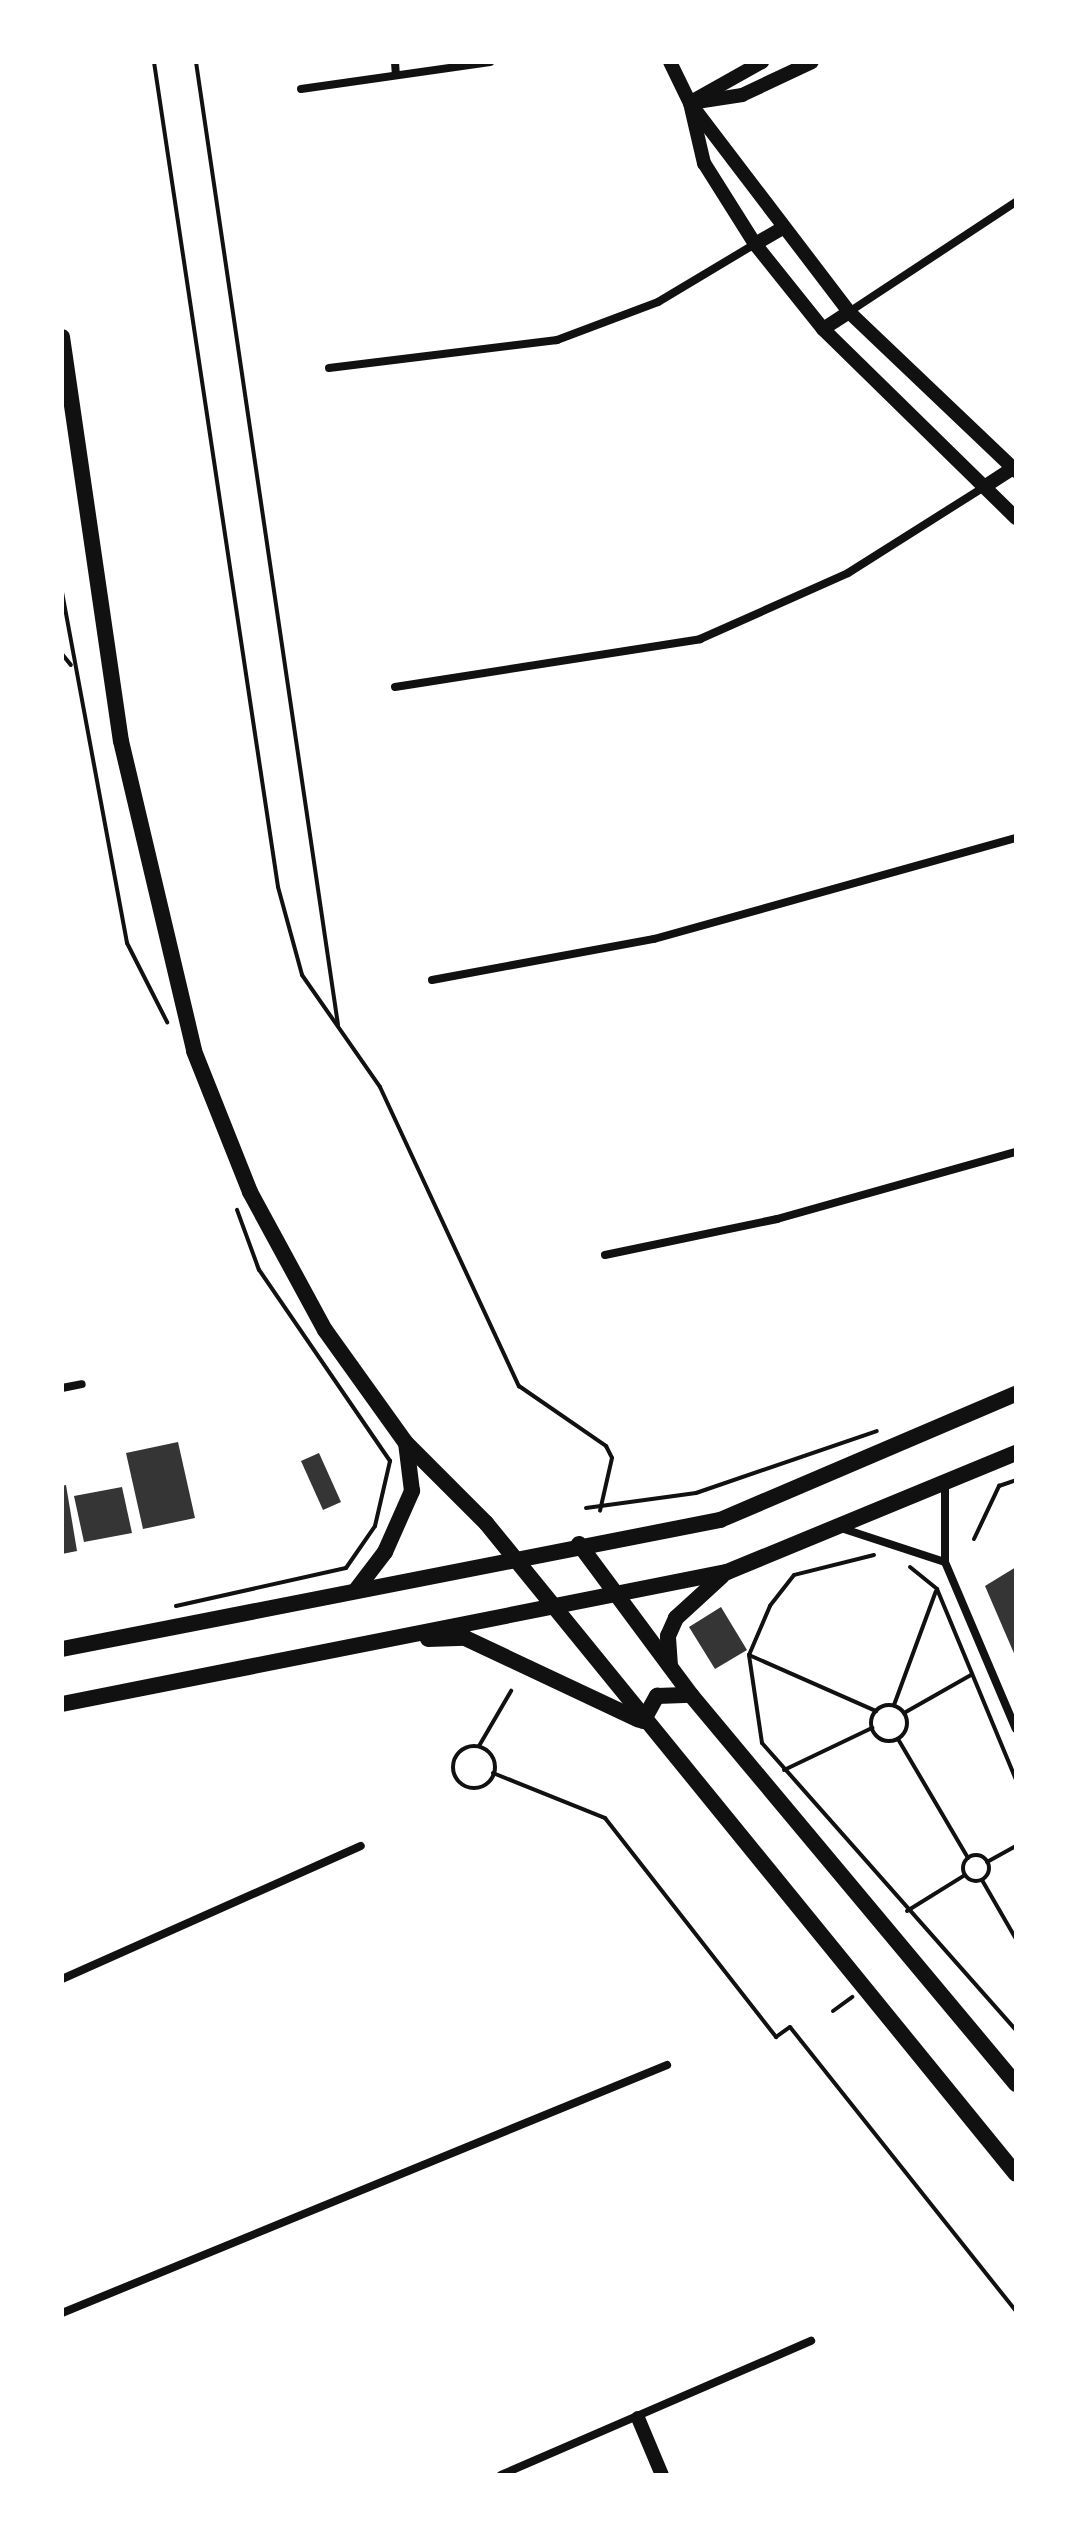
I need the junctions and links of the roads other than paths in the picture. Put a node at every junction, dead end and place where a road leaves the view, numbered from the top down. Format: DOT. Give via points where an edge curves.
graph roads {
  1 [pos="395,62"];
  2 [pos="490,62"];
  3 [pos="670,62"];
  4 [pos="762,62"];
  5 [pos="812,62"];
  6 [pos="396,75"];
  7 [pos="301,89"];
  8 [pos="690,103"];
  9 [pos="1016,202"];
  10 [pos="783,228"];
  11 [pos="755,244"];
  12 [pos="849,312"];
  13 [pos="823,329"];
  14 [pos="62,337"];
  15 [pos="329,368"];
  16 [pos="1015,470"];
  17 [pos="987,485"];
  18 [pos="1016,518"];
  19 [pos="395,687"];
  20 [pos="1016,838"];
  21 [pos="432,980"];
  22 [pos="1016,1152"];
  23 [pos="605,1255"];
  24 [pos="82,1384"];
  25 [pos="62,1388"];
  26 [pos="1016,1394"];
  27 [pos="406,1443"];
  28 [pos="1016,1453"];
  29 [pos="945,1483"];
  30 [pos="844,1529"];
  31 [pos="579,1544"];
  32 [pos="514,1558"];
  33 [pos="945,1562"];
  34 [pos="727,1572"];
  35 [pos="356,1590"];
  36 [pos="613,1595"];
  37 [pos="550,1608"];
  38 [pos="383,1640"];
  39 [pos="62,1649"];
  40 [pos="670,1668"];
  41 [pos="691,1695"];
  42 [pos="62,1704"];
  43 [pos="643,1721"];
  44 [pos="1016,1729"];
  45 [pos="361,1846"];
  46 [pos="62,1979"];
  47 [pos="667,2065"];
  48 [pos="1016,2084"];
  49 [pos="1016,2174"];
  50 [pos="62,2313"];
  51 [pos="811,2341"];
  52 [pos="638,2418"];
  53 [pos="501,2475"];
  54 [pos="662,2475"];
  1 -- 6 [label="street"];
  2 -- 6 [label="street"];
  3 -- 8 [label="street"];
  4 -- 8 [label="street"];
  5 -- 8 [label="street" via="742,95"];
  6 -- 7 [label="street"];
  8 -- 10 [label="street"];
  8 -- 11 [label="street" via="704,163"];
  9 -- 12 [label="street"];
  10 -- 11 [label="street"];
  10 -- 12 [label="street"];
  11 -- 13 [label="street"];
  11 -- 15 [label="street" via="658,302 557,340"];
  12 -- 13 [label="street"];
  12 -- 16 [label="street"];
  13 -- 17 [label="street"];
  14 -- 27 [label="main road" via="121,741 194,1051 284,1257"];
  16 -- 17 [label="street"];
  17 -- 18 [label="street"];
  17 -- 19 [label="street" via="848,573 700,639"];
  20 -- 21 [label="street" via="654,939"];
  22 -- 23 [label="street" via="777,1219"];
  24 -- 25 [label="street"];
  26 -- 31 [label="main road" via="720,1520"];
  27 -- 32 [label="main road"];
  27 -- 35 [label="main road" via="412,1491 385,1552"];
  28 -- 29 [label="main road"];
  29 -- 30 [label="main road"];
  29 -- 33 [label="street"];
  30 -- 33 [label="street"];
  30 -- 34 [label="main road"];
  31 -- 32 [label="main road"];
  31 -- 36 [label="main road"];
  32 -- 35 [label="main road"];
  32 -- 37 [label="main road"];
  33 -- 44 [label="street"];
  34 -- 36 [label="main road"];
  34 -- 40 [label="main road" via="676,1618 668,1636"];
  35 -- 39 [label="main road"];
  36 -- 37 [label="main road"];
  36 -- 40 [label="main road"];
  37 -- 38 [label="main road"];
  37 -- 43 [label="main road"];
  38 -- 42 [label="main road"];
  38 -- 43 [label="main road" via="465,1638"];
  40 -- 41 [label="main road"];
  41 -- 43 [label="main road" via="657,1696"];
  41 -- 48 [label="main road"];
  43 -- 49 [label="main road"];
  45 -- 46 [label="street"];
  47 -- 50 [label="street"];
  51 -- 52 [label="street"];
  52 -- 53 [label="street"];
  52 -- 54 [label="street"];
}
